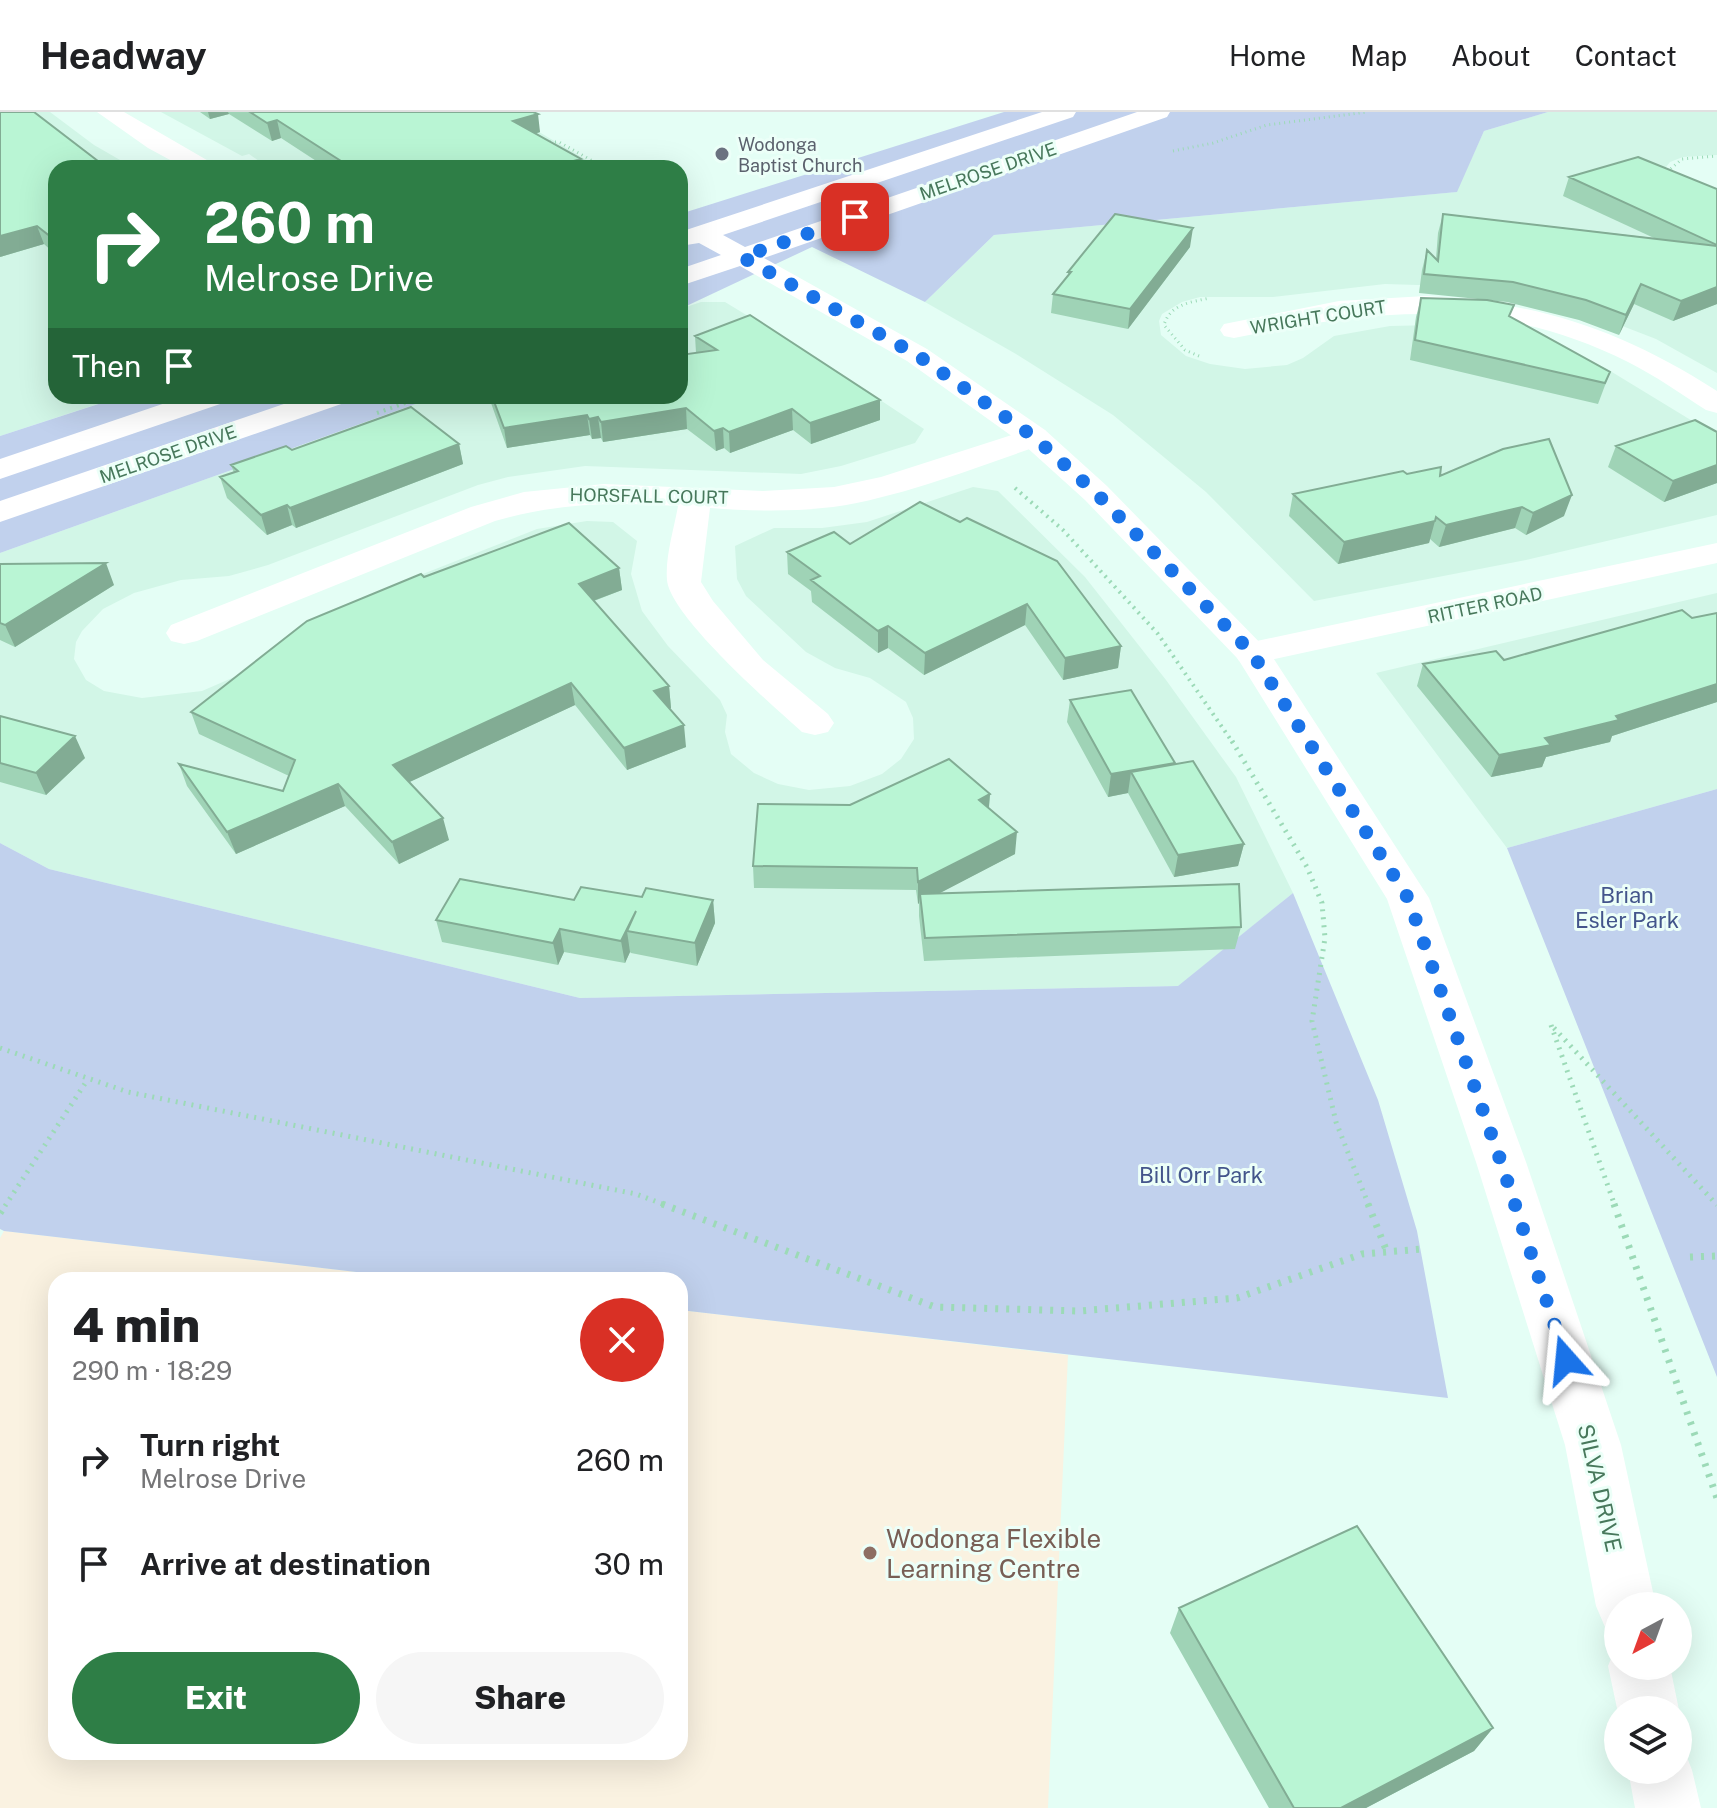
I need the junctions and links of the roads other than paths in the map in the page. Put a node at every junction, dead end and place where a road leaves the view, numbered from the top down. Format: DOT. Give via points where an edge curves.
graph roads {
  1 [pos="108,112"];
  2 [pos="1065,112"];
  3 [pos="1159,112"];
  4 [pos="188,160"];
  5 [pos="690,236"];
  6 [pos="742,257"];
  7 [pos="688,275"];
  8 [pos="1234,330"];
  9 [pos="191,404"];
  10 [pos="313,404"];
  11 [pos="1717,404"];
  12 [pos="1034,437"];
  13 [pos="0,469"];
  14 [pos="695,497"];
  15 [pos="0,512"];
  16 [pos="1717,553"];
  17 [pos="184,633"];
  18 [pos="1252,653"];
  19 [pos="815,723"];
  20 [pos="1623,1592"];
  21 [pos="1663,1784"];
  22 [pos="1668,1808"];
  1 -- 4 [label="street"];
  2 -- 5 [label="street, MELROSE DRIVE"];
  3 -- 6 [label="street, MELROSE DRIVE"];
  5 -- 6 [label="street, SILVA DRIVE"];
  6 -- 7 [label="street, MELROSE DRIVE"];
  6 -- 12 [label="street, SILVA DRIVE" via="917,355"];
  8 -- 11 [label="street, WRIGHT COURT" via="1355,307 1474,308 1602,341 1638,356"];
  9 -- 13 [label="street, MELROSE DRIVE"];
  10 -- 15 [label="street, MELROSE DRIVE"];
  12 -- 14 [label="street, HORSFALL COURT" via="846,496"];
  12 -- 18 [label="street, SILVA DRIVE"];
  14 -- 17 [label="street, HORSFALL COURT" via="588,492 507,506"];
  14 -- 19 [label="street" via="684,582 750,668"];
  16 -- 18 [label="street, RITTER ROAD"];
  18 -- 20 [label="street, SILVA DRIVE" via="1408,898 1593,1445"];
  21 -- 22 [label="street"];
}
